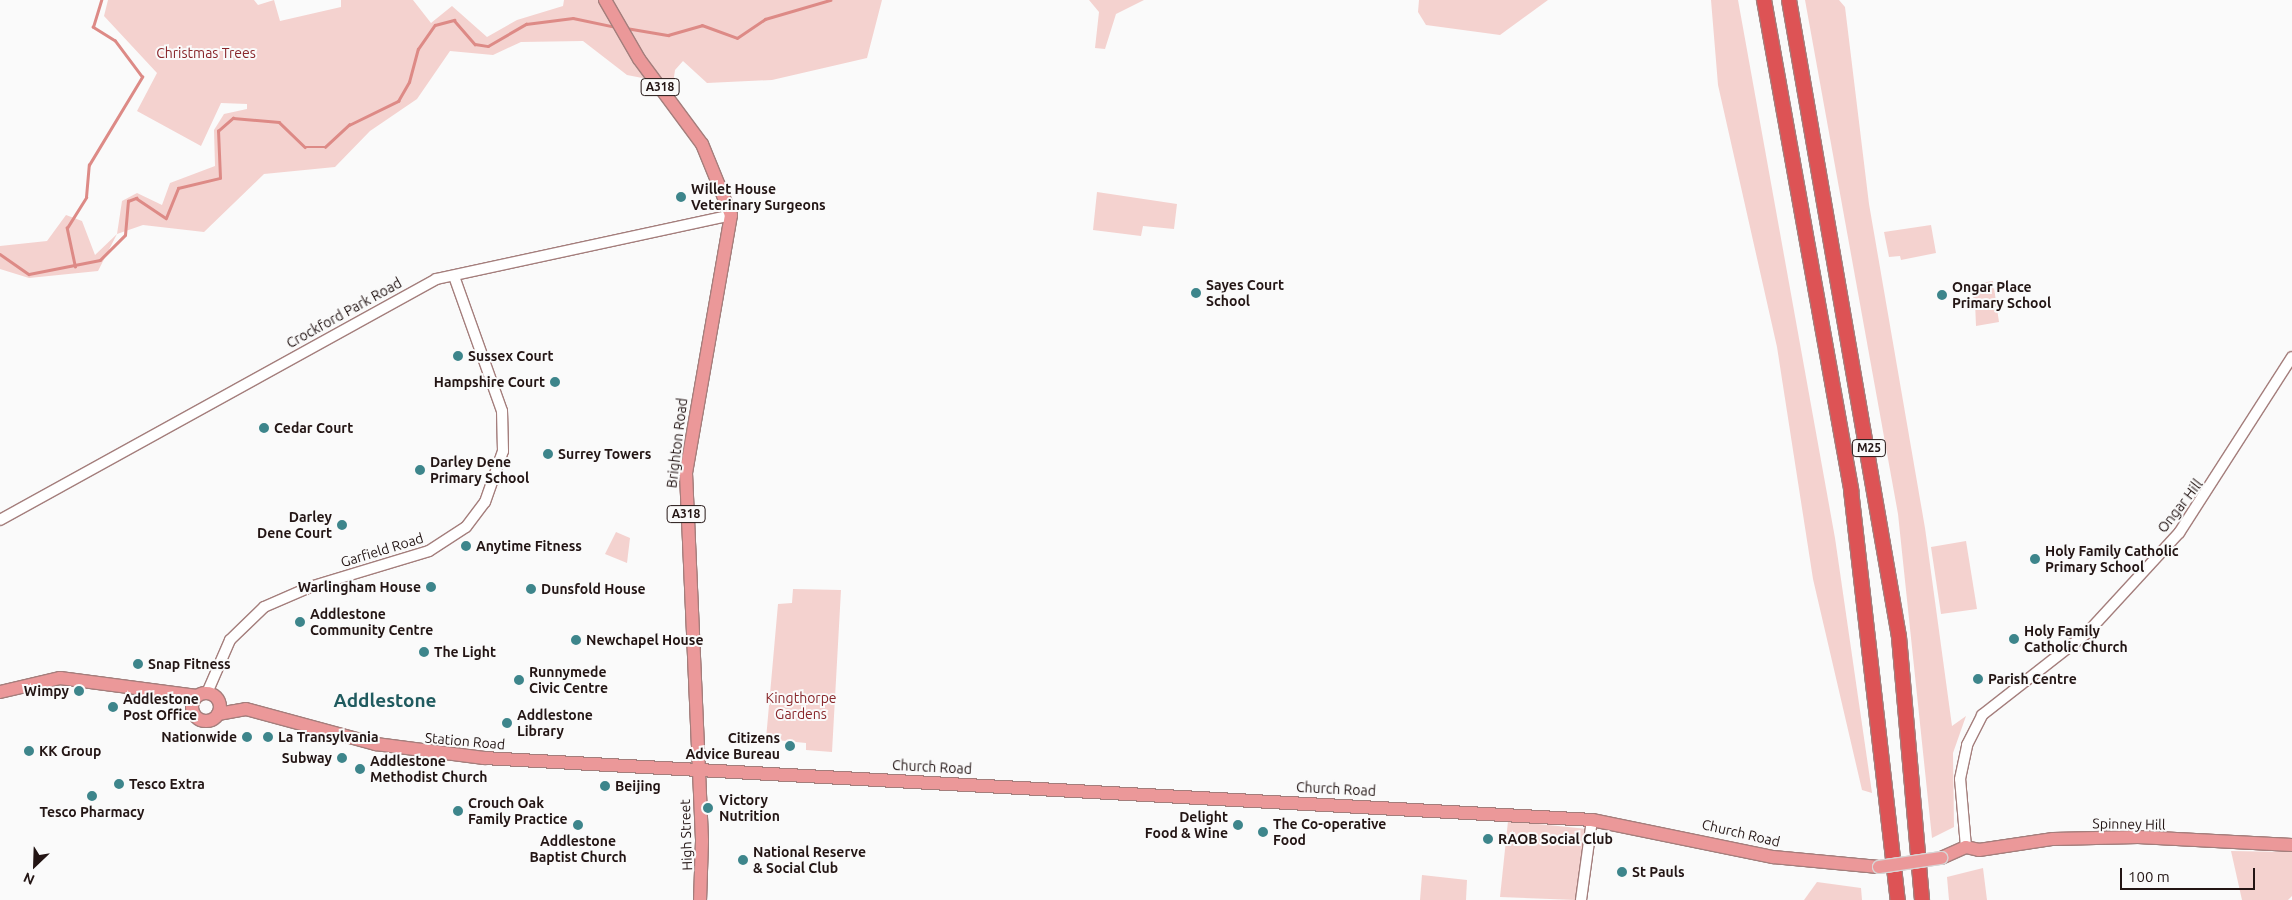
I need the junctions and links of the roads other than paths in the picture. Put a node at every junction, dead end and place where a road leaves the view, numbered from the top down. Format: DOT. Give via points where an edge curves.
graph roads {
  1 [pos="605,0"];
  2 [pos="1764,0"];
  3 [pos="1789,0"];
  4 [pos="731,215"];
  5 [pos="455,278"];
  6 [pos="2292,357"];
  7 [pos="0,520"];
  8 [pos="0,692"];
  9 [pos="199,699"];
  10 [pos="219,708"];
  11 [pos="698,768"];
  12 [pos="1592,820"];
  13 [pos="2292,845"];
  14 [pos="1966,847"];
  15 [pos="700,900"];
  16 [pos="1581,900"];
  17 [pos="1898,900"];
  18 [pos="1922,900"];
  1 -- 4 [label="main road, A318" via="635,53 702,144"];
  2 -- 17 [label="highway, M25" via="1851,490"];
  3 -- 18 [label="highway, M25" via="1899,636"];
  4 -- 5 [label="street, Crockford Park Road" via="468,270"];
  4 -- 11 [label="main road, Brighton Road / A318" via="722,289 704,365 686,472"];
  5 -- 7 [label="street, Crockford Park Road" via="436,279 391,302"];
  5 -- 9 [label="street, Garfield Road" via="502,411 503,452 488,496 466,527 429,551 310,587 264,607 230,640"];
  6 -- 14 [label="street, Ongar Hill" via="2179,533 2087,633 1982,715 1967,745 1960,779"];
  8 -- 9 [label="main road" via="60,678"];
  9 -- 10 [label="main road"];
  9 -- 10 [label="main road" via="202,721"];
  10 -- 11 [label="main road, Station Road" via="236,708 424,753"];
  11 -- 12 [label="main road, Church Road"];
  11 -- 15 [label="main road, High Street / A318"];
  12 -- 14 [label="main road, Church Road, bridge" via="1788,859 1879,867 1941,858"];
  12 -- 16 [label="street"];
  13 -- 14 [label="main road, Spinney Hill" via="2098,837 1978,850"];
}
